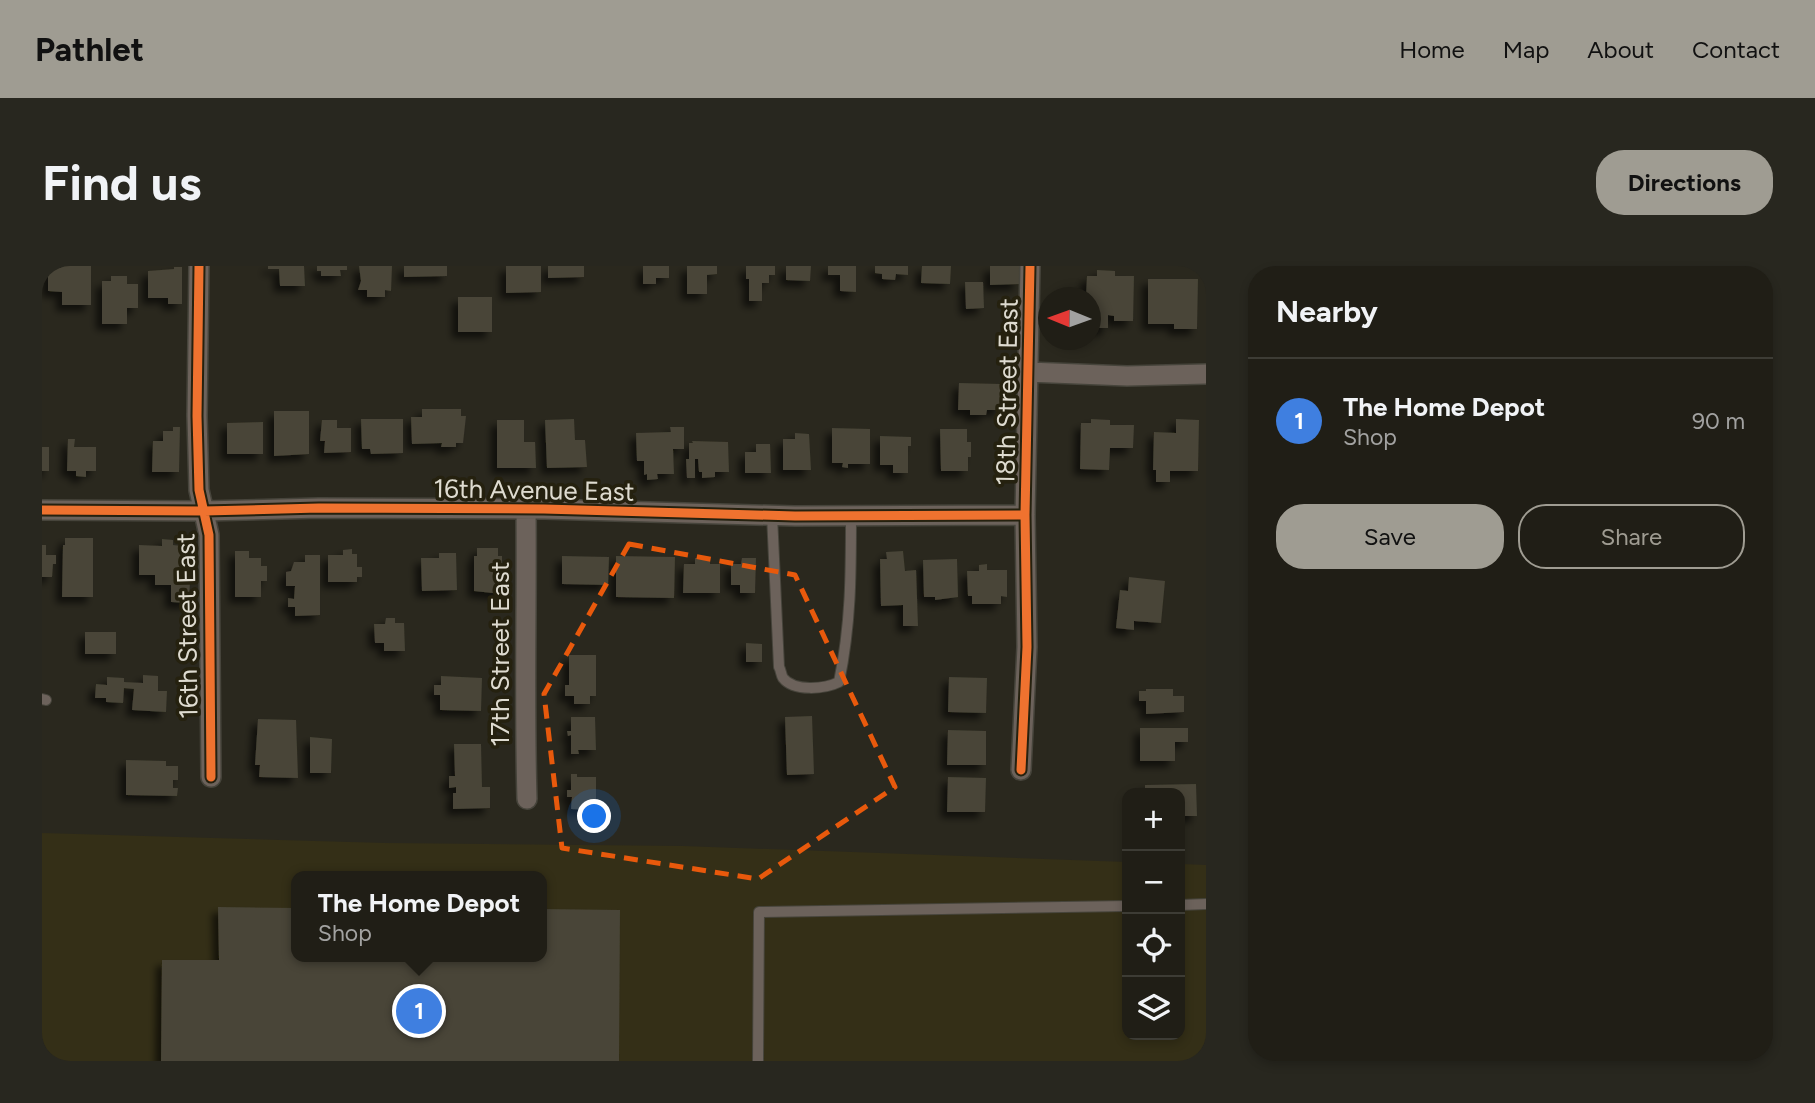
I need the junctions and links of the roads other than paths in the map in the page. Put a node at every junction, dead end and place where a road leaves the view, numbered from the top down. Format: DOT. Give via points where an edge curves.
graph roads {
  1 [pos="199,266"];
  2 [pos="1030,266"];
  3 [pos="1028,372"];
  4 [pos="1206,374"];
  5 [pos="526,509"];
  6 [pos="42,510"];
  7 [pos="204,511"];
  8 [pos="772,515"];
  9 [pos="851,515"];
  10 [pos="1026,515"];
  11 [pos="1021,770"];
  12 [pos="211,777"];
  13 [pos="527,799"];
  14 [pos="1206,904"];
  15 [pos="1185,905"];
  16 [pos="1122,906"];
  17 [pos="758,1061"];
  1 -- 7 [label="street, 16th Street East" via="197,416"];
  2 -- 3 [label="street, 18th Street East"];
  3 -- 4 [label="street"];
  3 -- 10 [label="street, 18th Street East"];
  5 -- 7 [label="street, 16th Avenue East"];
  5 -- 8 [label="street, 16th Avenue East"];
  5 -- 13 [label="street, 17th Street East"];
  6 -- 7 [label="street, 16th Avenue East"];
  7 -- 12 [label="street, 16th Street East" via="209,535"];
  8 -- 9 [label="street, 16th Avenue East"];
  8 -- 9 [label="lane" via="779,667 794,686 829,687 839,682 846,651"];
  9 -- 10 [label="street, 16th Avenue East"];
  10 -- 11 [label="street, 18th Street East" via="1027,647"];
  14 -- 15 [label="lane"];
  16 -- 17 [label="lane" via="759,912"];
}
